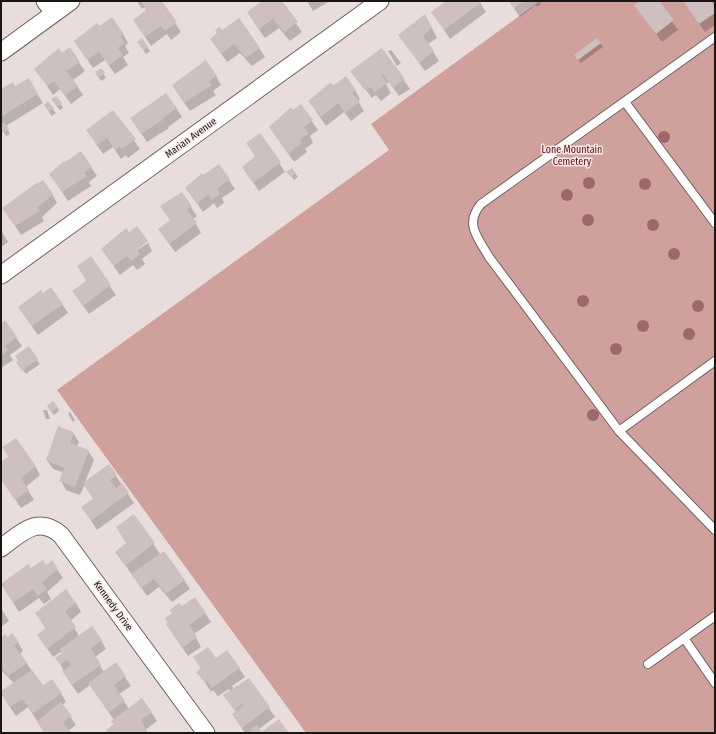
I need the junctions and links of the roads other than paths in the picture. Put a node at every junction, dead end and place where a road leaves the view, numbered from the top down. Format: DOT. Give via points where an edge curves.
graph roads {
  1 [pos="71,1"];
  2 [pos="380,1"];
  3 [pos="49,7"];
  4 [pos="715,37"];
  5 [pos="1,52"];
  6 [pos="625,102"];
  7 [pos="715,223"];
  8 [pos="1,275"];
  9 [pos="715,361"];
  10 [pos="618,430"];
  11 [pos="715,530"];
  12 [pos="1,548"];
  13 [pos="715,616"];
  14 [pos="684,638"];
  15 [pos="648,664"];
  16 [pos="715,682"];
  17 [pos="206,733"];
  1 -- 3 [label="street"];
  2 -- 8 [label="street, Marian Avenue"];
  3 -- 5 [label="street"];
  4 -- 6 [label="lane"];
  6 -- 7 [label="lane"];
  6 -- 10 [label="lane" via="481,204 474,212 472,220 474,230 489,257"];
  9 -- 10 [label="lane"];
  10 -- 11 [label="lane"];
  12 -- 17 [label="street, Kennedy Drive" via="26,529 39,525 53,528 61,535"];
  13 -- 14 [label="lane"];
  14 -- 15 [label="lane"];
  14 -- 16 [label="lane"];
}
